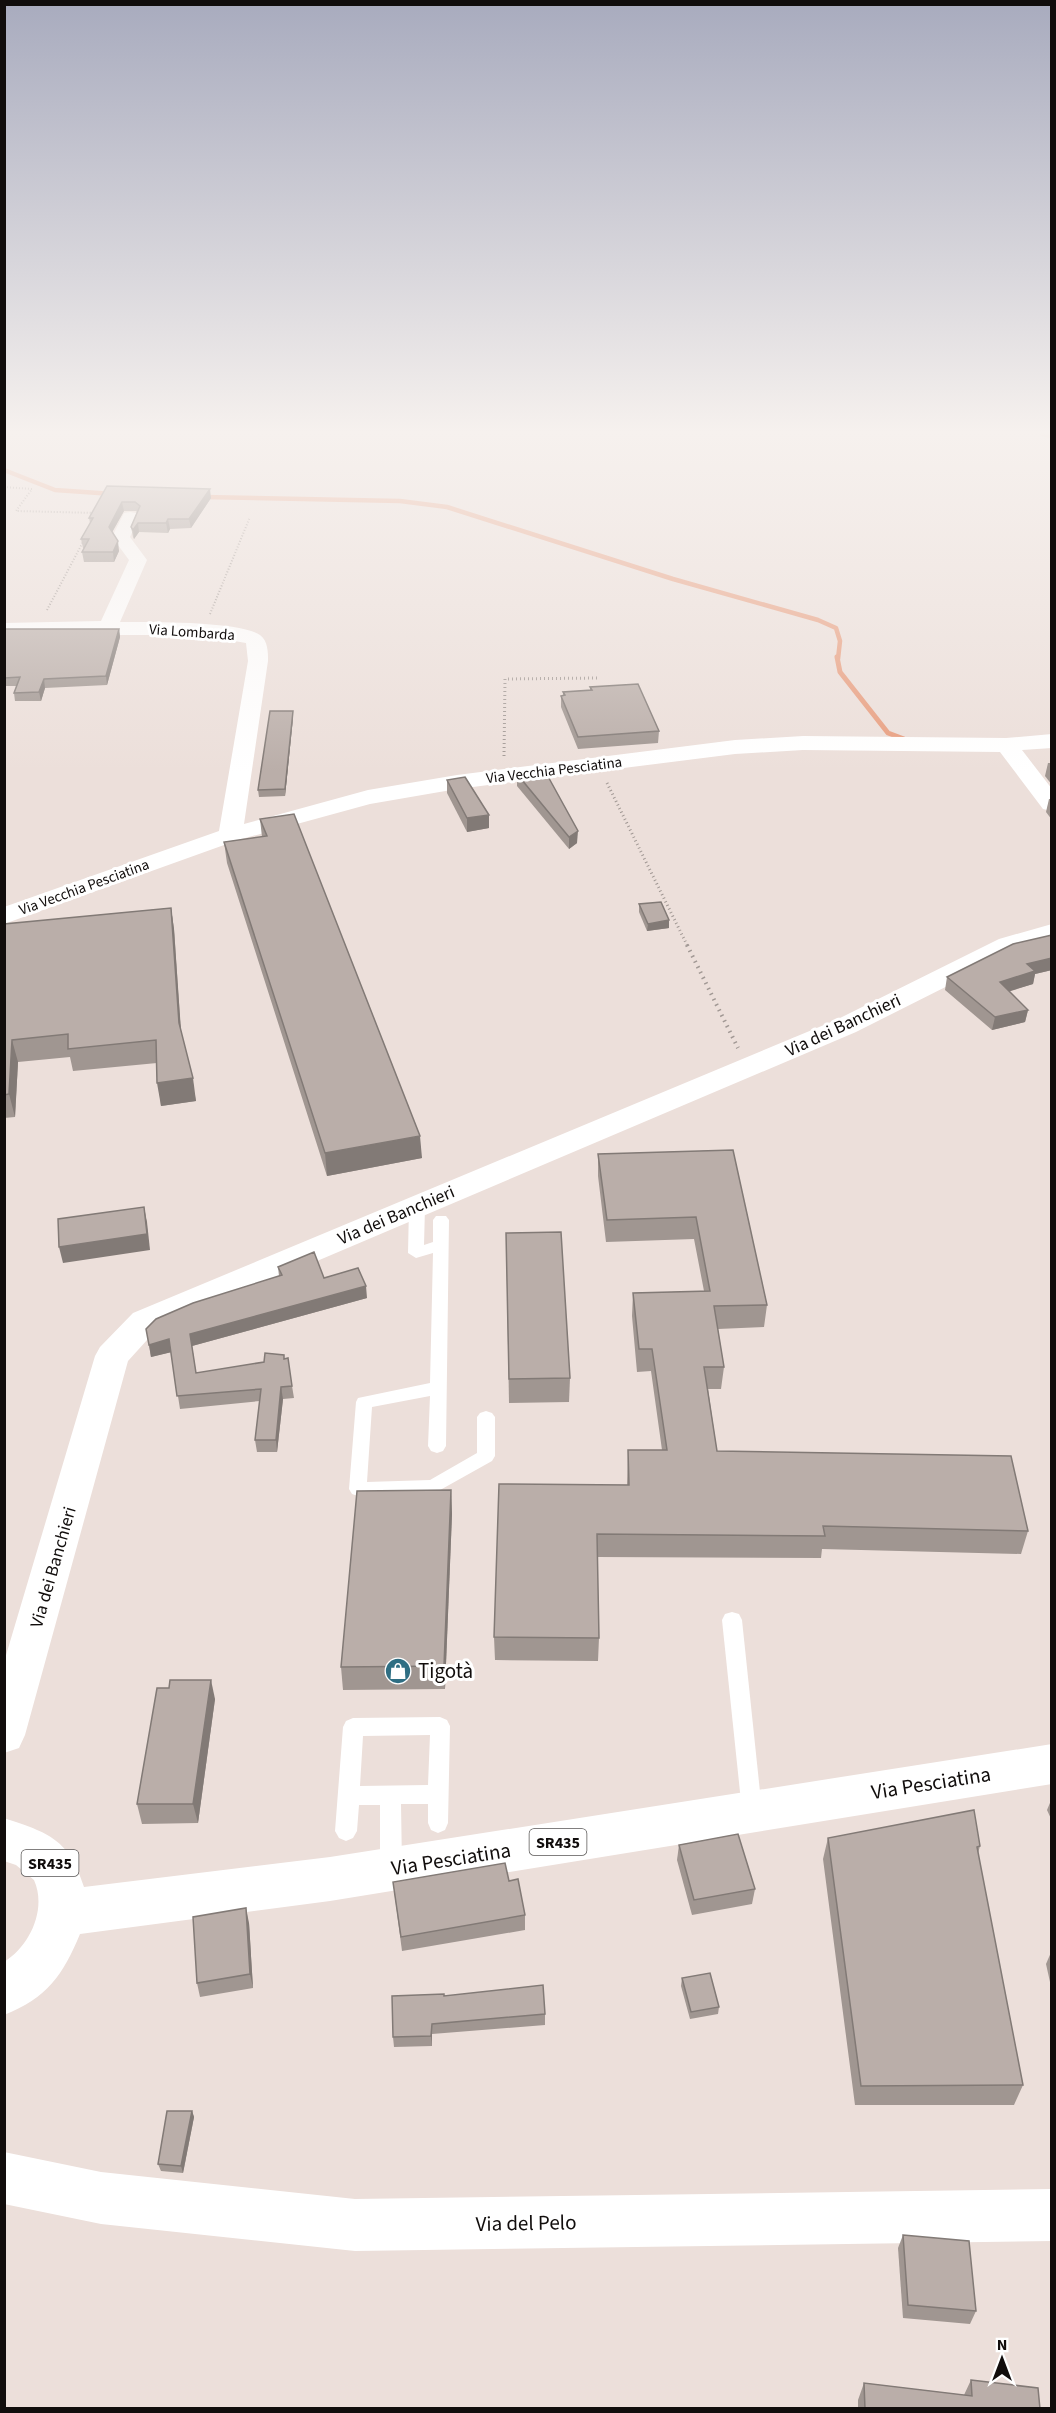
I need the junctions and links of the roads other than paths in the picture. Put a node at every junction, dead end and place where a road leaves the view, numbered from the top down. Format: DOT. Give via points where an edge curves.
graph roads {
  1 [pos="128,547"];
  2 [pos="108,627"];
  3 [pos="4,629"];
  4 [pos="1052,741"];
  5 [pos="1006,745"];
  6 [pos="1051,804"];
  7 [pos="230,835"];
  8 [pos="4,916"];
  9 [pos="1052,932"];
  10 [pos="429,1213"];
  11 [pos="441,1245"];
  12 [pos="438,1388"];
  13 [pos="486,1417"];
  14 [pos="436,1446"];
  15 [pos="732,1620"];
  16 [pos="4,1735"];
  17 [pos="1052,1764"];
  18 [pos="390,1794"];
  19 [pos="438,1794"];
  20 [pos="349,1796"];
  21 [pos="752,1811"];
  22 [pos="438,1823"];
  23 [pos="346,1831"];
  24 [pos="4,1839"];
  25 [pos="391,1869"];
  26 [pos="63,1913"];
  27 [pos="4,1990"];
  28 [pos="4,2178"];
  29 [pos="1052,2215"];
  1 -- 2 [label="street" via="138,560"];
  2 -- 3 [label="street, Via Lombarda"];
  2 -- 7 [label="street, Via Lombarda" via="234,633 253,639 258,648"];
  4 -- 5 [label="street, Via Vecchia Pesciatina"];
  5 -- 6 [label="street"];
  5 -- 7 [label="street, Via Vecchia Pesciatina" via="803,743 735,747 368,797"];
  7 -- 8 [label="street, Via Vecchia Pesciatina"];
  9 -- 10 [label="street, Via dei Banchieri" via="1008,945 846,1026"];
  10 -- 11 [label="lane"];
  10 -- 11 [label="lane" via="416,1253"];
  10 -- 16 [label="street, Via dei Banchieri" via="145,1321 112,1356"];
  11 -- 12 [label="lane"];
  12 -- 13 [label="lane" via="364,1402 358,1489 433,1487 486,1456"];
  12 -- 14 [label="lane"];
  15 -- 21 [label="lane"];
  17 -- 21 [label="main road, Via Pesciatina / SR435"];
  18 -- 19 [label="lane"];
  18 -- 20 [label="lane"];
  18 -- 25 [label="lane"];
  19 -- 20 [label="lane" via="440,1726 353,1727"];
  19 -- 22 [label="lane"];
  20 -- 23 [label="lane"];
  21 -- 25 [label="main road, Via Pesciatina / SR435"];
  24 -- 26 [label="main road, SR435" via="20,1842 40,1853 55,1869 62,1890"];
  25 -- 26 [label="main road, Via Pesciatina / SR435"];
  26 -- 27 [label="main road, SR435" via="54,1942 35,1968"];
  28 -- 29 [label="street, Via del Pelo" via="101,2198 355,2225"];
}
